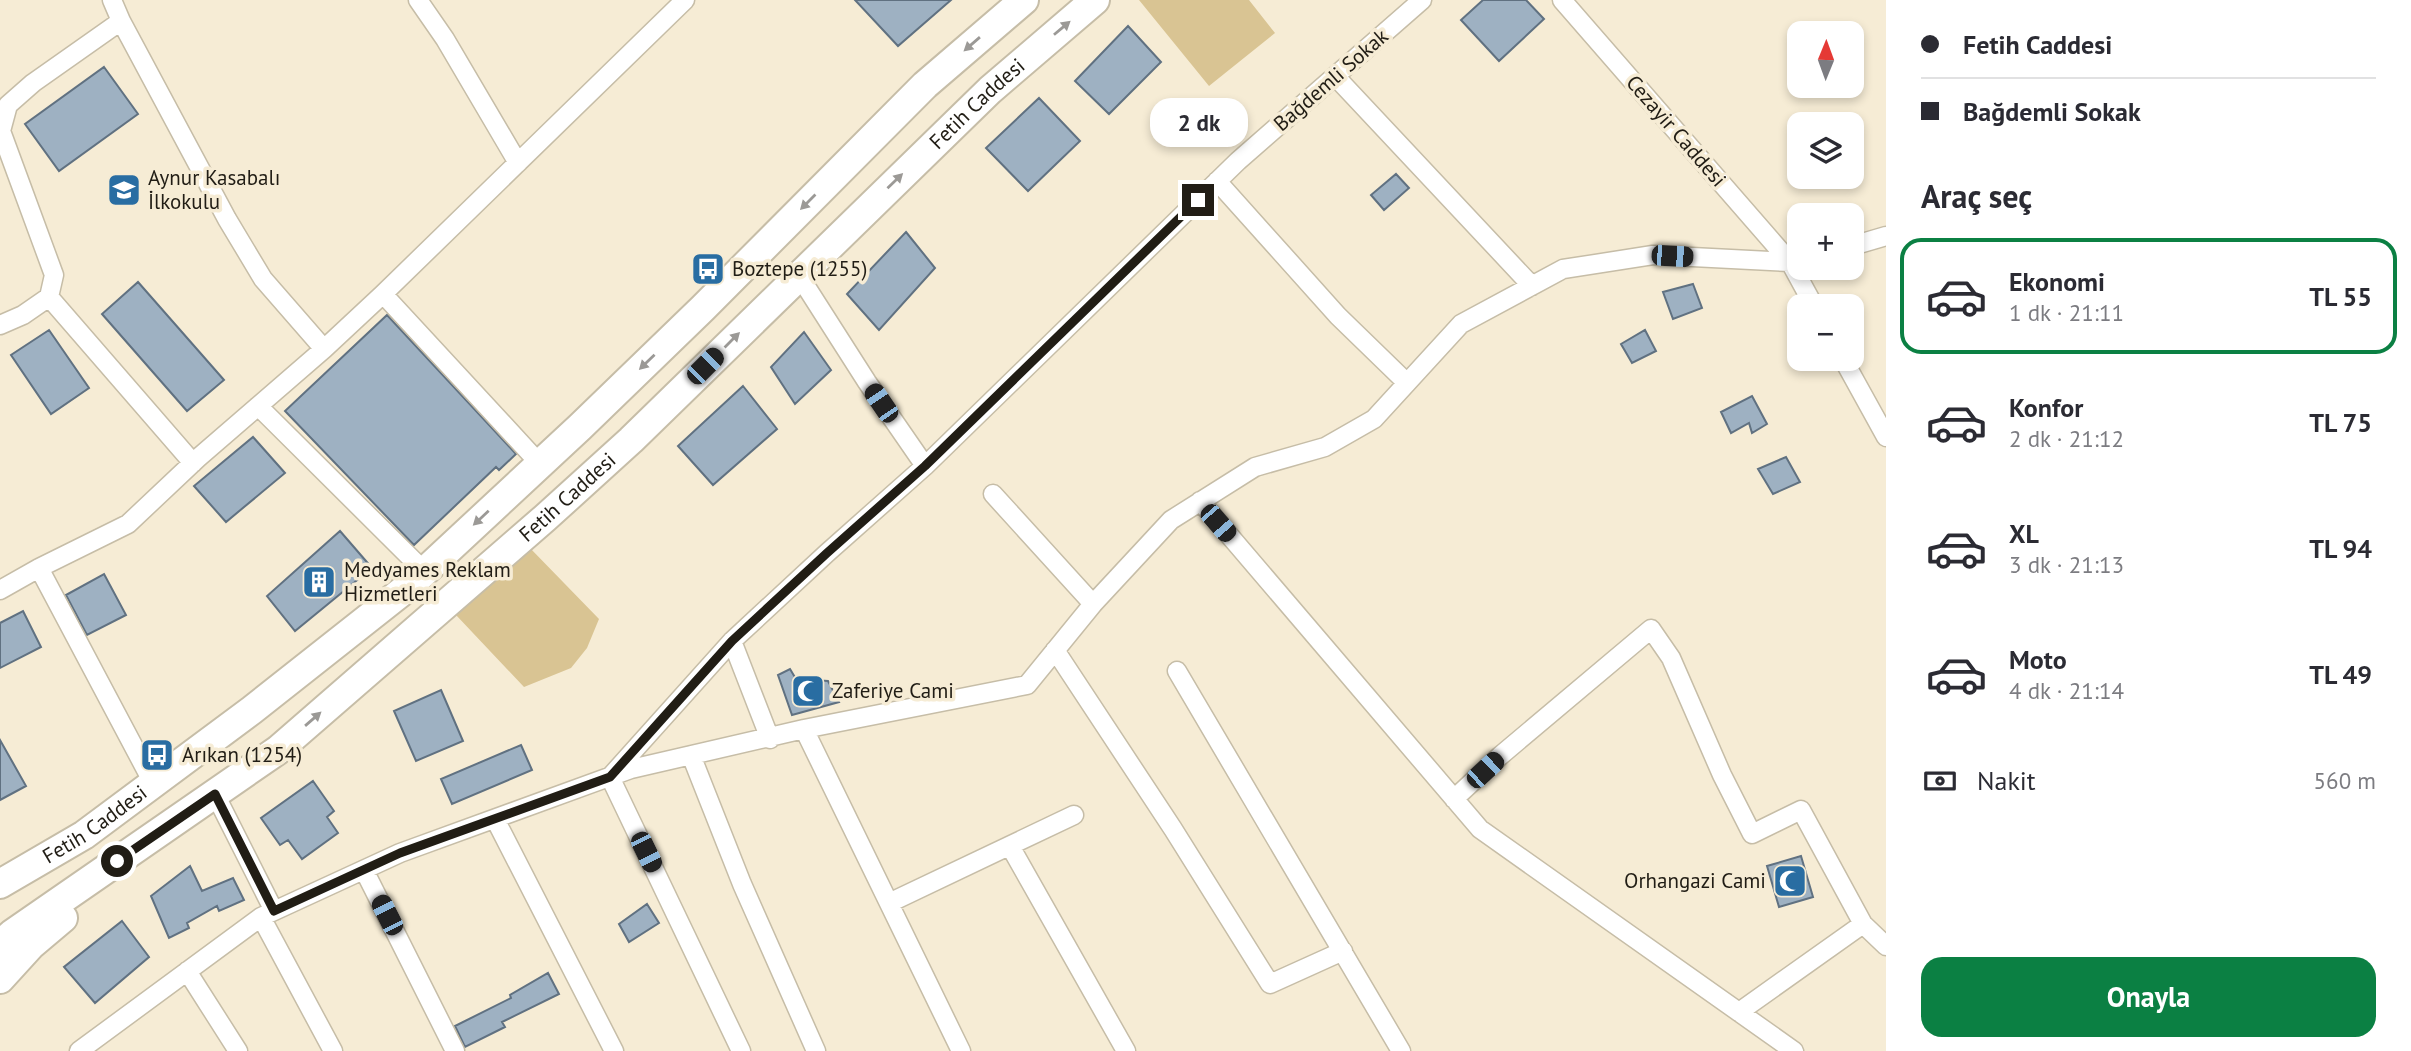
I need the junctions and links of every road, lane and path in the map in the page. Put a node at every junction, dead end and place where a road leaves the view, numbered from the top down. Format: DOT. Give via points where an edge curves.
graph roads {
  1 [pos="112,0"];
  2 [pos="418,0"];
  3 [pos="685,0"];
  4 [pos="1024,0"];
  5 [pos="1095,0"];
  6 [pos="1422,0"];
  7 [pos="1562,0"];
  8 [pos="121,21"];
  9 [pos="1335,76"];
  10 [pos="518,163"];
  11 [pos="1217,181"];
  12 [pos="1886,236"];
  13 [pos="1864,242"];
  14 [pos="1787,253"];
  15 [pos="1787,261"];
  16 [pos="798,274"];
  17 [pos="1532,286"];
  18 [pos="383,294"];
  19 [pos="49,297"];
  20 [pos="0,326"];
  21 [pos="324,349"];
  22 [pos="1850,371"];
  23 [pos="1407,383"];
  24 [pos="258,406"];
  25 [pos="1886,437"];
  26 [pos="193,463"];
  27 [pos="540,464"];
  28 [pos="925,466"];
  29 [pos="993,494"];
  30 [pos="1200,502"];
  31 [pos="39,568"];
  32 [pos="424,571"];
  33 [pos="0,590"];
  34 [pos="1094,604"];
  35 [pos="732,641"];
  36 [pos="1055,650"];
  37 [pos="1177,670"];
  38 [pos="804,729"];
  39 [pos="771,739"];
  40 [pos="691,755"];
  41 [pos="610,777"];
  42 [pos="153,783"];
  43 [pos="215,794"];
  44 [pos="1454,799"];
  45 [pos="1074,816"];
  46 [pos="495,819"];
  47 [pos="1010,846"];
  48 [pos="117,861"];
  49 [pos="364,870"];
  50 [pos="0,884"];
  51 [pos="889,903"];
  52 [pos="268,914"];
  53 [pos="1863,924"];
  54 [pos="4,940"];
  55 [pos="1886,946"];
  56 [pos="1343,951"];
  57 [pos="187,971"];
  58 [pos="0,979"];
  59 [pos="1739,1012"];
  60 [pos="79,1051"];
  61 [pos="238,1051"];
  62 [pos="333,1051"];
  63 [pos="455,1051"];
  64 [pos="614,1051"];
  65 [pos="741,1051"];
  66 [pos="817,1051"];
  67 [pos="961,1051"];
  68 [pos="1126,1051"];
  69 [pos="1401,1051"];
  70 [pos="1794,1051"];
  1 -- 8 [label="street"];
  2 -- 10 [label="street"];
  3 -- 10 [label="street"];
  4 -- 27 [label="main road, Fetih Caddesi, one-way" via="925,85"];
  16 -- 5 [label="main road, Fetih Caddesi, one-way" via="990,90"];
  6 -- 9 [label="street, Bağdemli Sokak"];
  7 -- 14 [label="street, Cezayir Caddesi"];
  8 -- 19 [label="street" via="33,83 8,106 1,131 54,275"];
  8 -- 21 [label="street" via="263,279"];
  9 -- 11 [label="street, Bağdemli Sokak"];
  9 -- 17 [label="street"];
  10 -- 18 [label="street"];
  11 -- 23 [label="street" via="1338,316"];
  11 -- 28 [label="street, Bağdemli Sokak"];
  12 -- 13 [label="street"];
  15 -- 17 [label="street" via="1653,255 1563,269"];
  16 -- 28 [label="street"];
  43 -- 16 [label="main road, Fetih Caddesi, one-way" via="278,750 545,518 631,440"];
  17 -- 23 [label="street" via="1461,324"];
  18 -- 21 [label="street"];
  18 -- 27 [label="street"];
  19 -- 20 [label="street"];
  19 -- 26 [label="street"];
  21 -- 24 [label="street"];
  22 -- 25 [label="street"];
  23 -- 30 [label="street" via="1374,419 1354,431 1325,447 1255,467"];
  24 -- 26 [label="street"];
  24 -- 32 [label="street"];
  26 -- 31 [label="street" via="128,524"];
  27 -- 32 [label="main road, Fetih Caddesi, one-way"];
  28 -- 35 [label="street, Bağdemli Sokak"];
  29 -- 34 [label="street"];
  30 -- 34 [label="street" via="1171,520"];
  30 -- 44 [label="street"];
  31 -- 33 [label="street"];
  31 -- 42 [label="street"];
  32 -- 42 [label="main road, Fetih Caddesi"];
  34 -- 36 [label="street"];
  35 -- 39 [label="street"];
  35 -- 41 [label="street, Bağdemli Sokak"];
  36 -- 38 [label="street" via="1027,685"];
  36 -- 56 [label="street" via="1270,984"];
  37 -- 56 [label="street"];
  38 -- 39 [label="street"];
  38 -- 51 [label="street"];
  39 -- 40 [label="street"];
  40 -- 41 [label="street"];
  40 -- 66 [label="street"];
  41 -- 46 [label="street"];
  41 -- 65 [label="street"];
  42 -- 50 [label="main road, Fetih Caddesi" via="84,835"];
  43 -- 48 [label="main road, Fetih Caddesi"];
  43 -- 52 [label="street"];
  44 -- 53 [label="street" via="1651,629 1671,658 1752,834 1801,810"];
  44 -- 59 [label="street" via="1480,829"];
  45 -- 47 [label="street"];
  46 -- 49 [label="street"];
  46 -- 64 [label="street"];
  47 -- 51 [label="street"];
  47 -- 68 [label="street"];
  48 -- 54 [label="main road, Fetih Caddesi"];
  48 -- 58 [label="main road" via="89,897 31,945"];
  49 -- 52 [label="street"];
  49 -- 63 [label="street"];
  51 -- 67 [label="street"];
  52 -- 57 [label="street"];
  52 -- 62 [label="street"];
  53 -- 55 [label="street"];
  53 -- 59 [label="street"];
  56 -- 69 [label="street"];
  57 -- 60 [label="street"];
  57 -- 61 [label="street"];
  59 -- 70 [label="street"];
}
